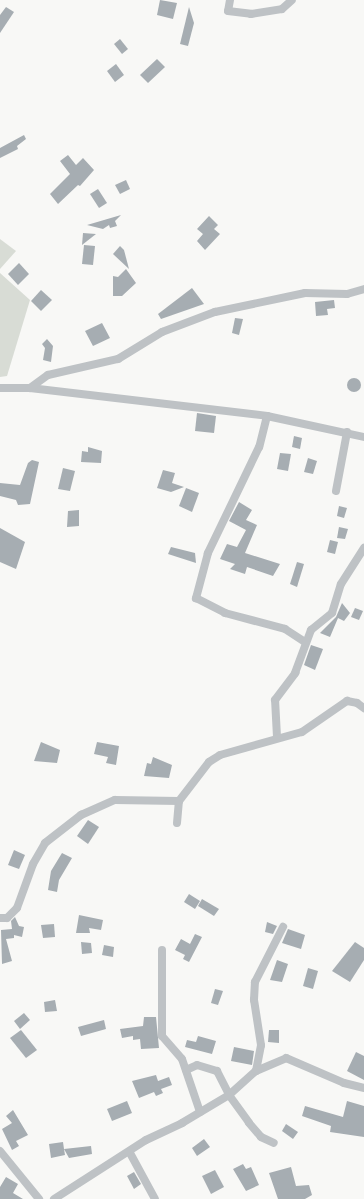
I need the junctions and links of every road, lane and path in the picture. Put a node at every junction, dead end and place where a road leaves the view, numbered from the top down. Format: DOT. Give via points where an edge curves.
graph roads {
  1 [pos="230,0"];
  2 [pos="292,0"];
  3 [pos="364,289"];
  4 [pos="0,388"];
  5 [pos="30,388"];
  6 [pos="267,416"];
  7 [pos="347,432"];
  8 [pos="364,436"];
  9 [pos="336,492"];
  10 [pos="364,548"];
  11 [pos="305,642"];
  12 [pos="364,708"];
  13 [pos="277,737"];
  14 [pos="179,801"];
  15 [pos="177,823"];
  16 [pos="0,918"];
  17 [pos="283,927"];
  18 [pos="162,950"];
  19 [pos="186,1070"];
  20 [pos="256,1071"];
  21 [pos="364,1088"];
  22 [pos="229,1095"];
  23 [pos="200,1112"];
  24 [pos="274,1143"];
  25 [pos="0,1151"];
  26 [pos="130,1153"];
  27 [pos="39,1199"];
  28 [pos="54,1199"];
  29 [pos="155,1199"];
  1 -- 2 [label="street" via="228,11 251,14 282,9"];
  3 -- 5 [label="street" via="347,294 305,293 215,312 162,332 118,359 48,375"];
  4 -- 5 [label="street"];
  5 -- 6 [label="street"];
  6 -- 7 [label="street"];
  6 -- 11 [label="street" via="259,447 208,553 196,598 225,613 285,629"];
  7 -- 8 [label="street"];
  7 -- 9 [label="street"];
  10 -- 11 [label="street" via="341,584 332,613 314,626"];
  11 -- 13 [label="street" via="295,673 275,700"];
  12 -- 13 [label="street" via="347,701 302,732"];
  13 -- 14 [label="street" via="214,758 191,783"];
  14 -- 15 [label="street"];
  14 -- 16 [label="street" via="115,800 71,821 41,849 17,908 7,918"];
  17 -- 20 [label="street" via="255,982 254,1000 261,1044"];
  18 -- 19 [label="street" via="162,1036 182,1059"];
  19 -- 22 [label="street" via="197,1065 214,1069 223,1078"];
  19 -- 23 [label="street"];
  20 -- 21 [label="street" via="286,1058 344,1083"];
  20 -- 22 [label="street"];
  22 -- 23 [label="street"];
  22 -- 24 [label="street" via="257,1134"];
  23 -- 26 [label="street" via="146,1140"];
  25 -- 27 [label="street"];
  26 -- 28 [label="street"];
  26 -- 29 [label="street"];
}
